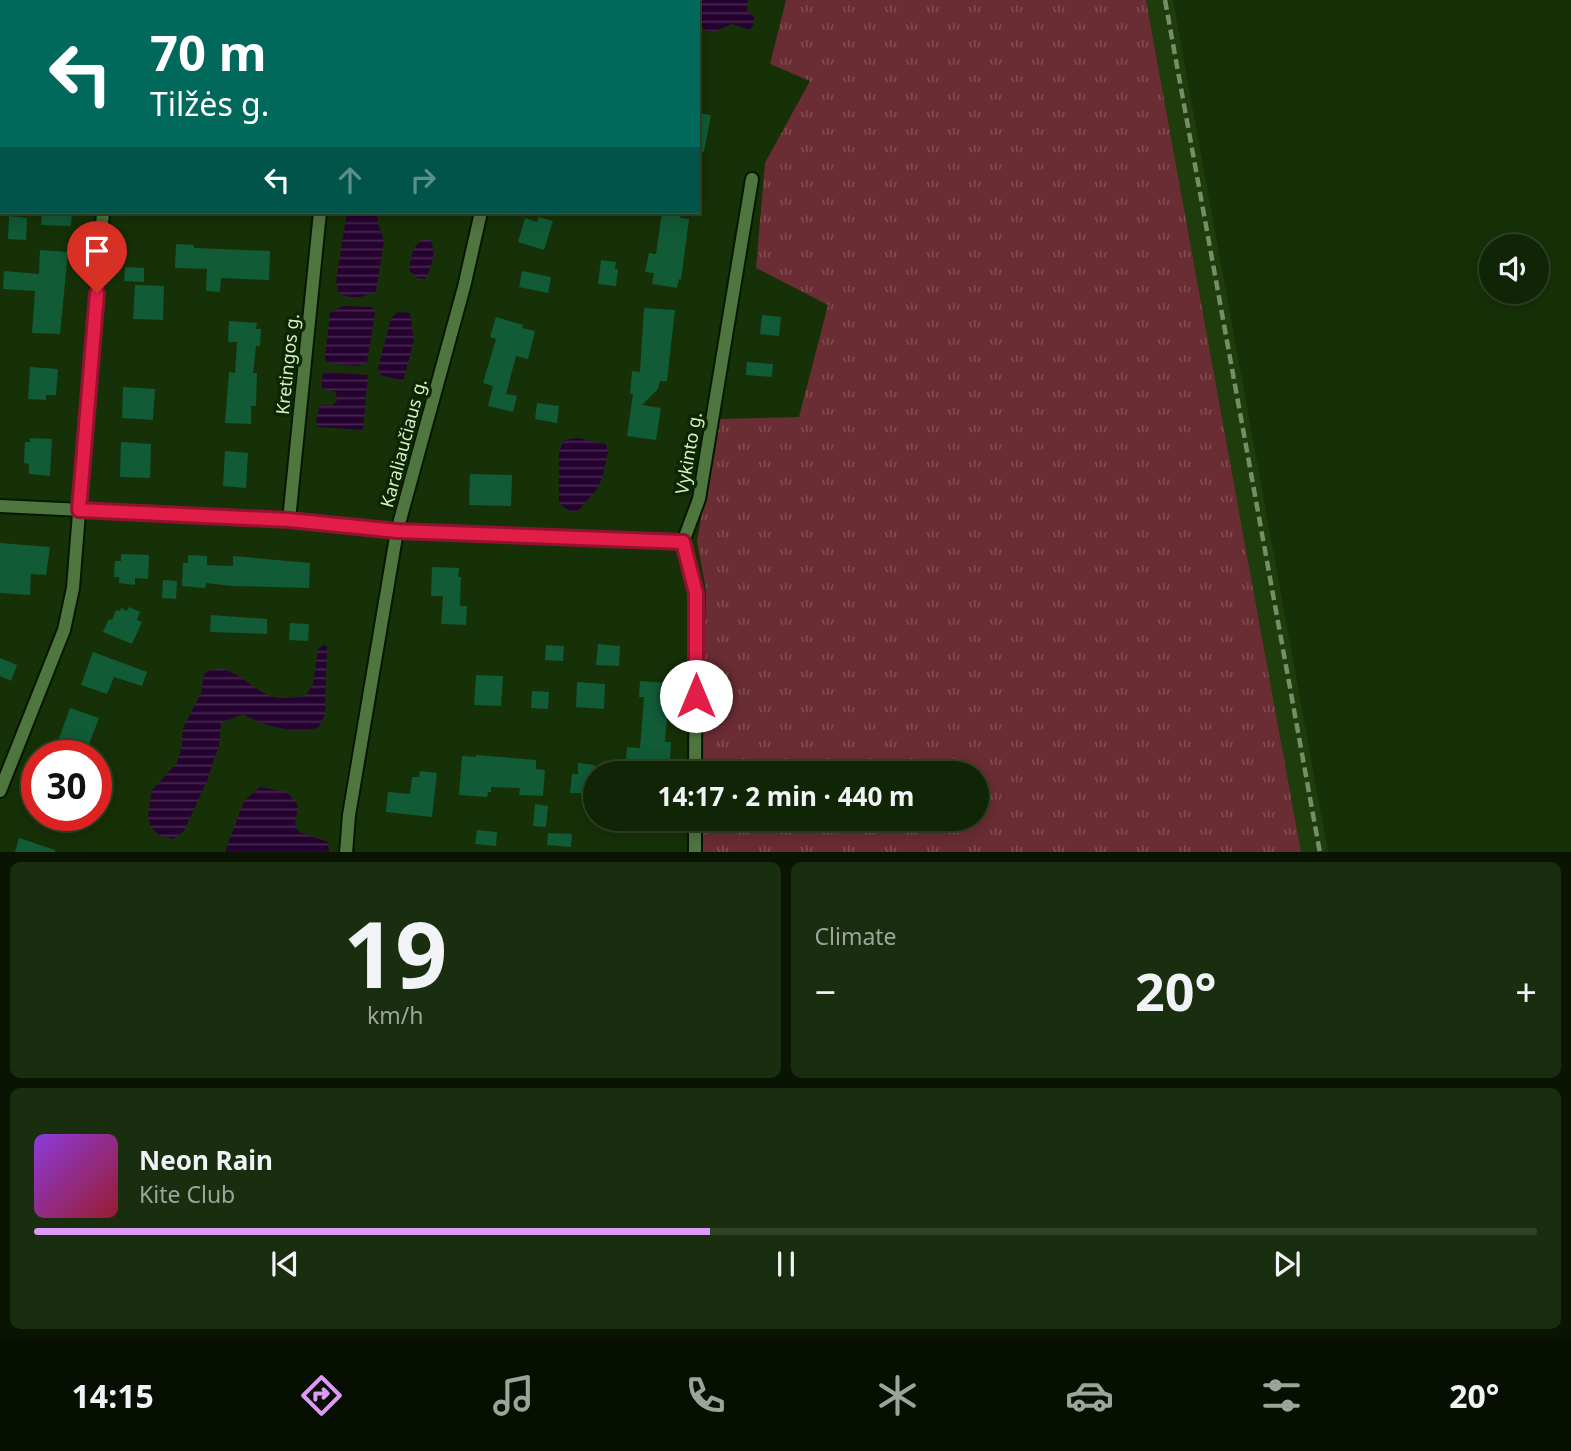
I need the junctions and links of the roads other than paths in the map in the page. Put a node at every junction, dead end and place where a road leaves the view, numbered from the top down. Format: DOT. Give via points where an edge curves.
graph roads {
  1 [pos="752,179"];
  2 [pos="103,214"];
  3 [pos="320,214"];
  4 [pos="481,214"];
  5 [pos="0,506"];
  6 [pos="79,510"];
  7 [pos="289,520"];
  8 [pos="397,531"];
  9 [pos="683,542"];
  10 [pos="695,761"];
  11 [pos="4,768"];
  12 [pos="0,792"];
  13 [pos="695,831"];
  14 [pos="346,852"];
  15 [pos="695,852"];
  1 -- 9 [label="street, Vykinto g." via="699,499"];
  2 -- 6 [label="street"];
  3 -- 7 [label="street, Kretingos g."];
  4 -- 8 [label="street, Karaliaučiaus g."];
  5 -- 6 [label="street"];
  6 -- 7 [label="street"];
  6 -- 11 [label="street" via="73,588 64,631"];
  7 -- 8 [label="street"];
  8 -- 9 [label="street"];
  8 -- 14 [label="street, Karaliaučiaus g."];
  9 -- 10 [label="street" via="696,593"];
  11 -- 12 [label="street"];
  13 -- 15 [label="street"];
}
